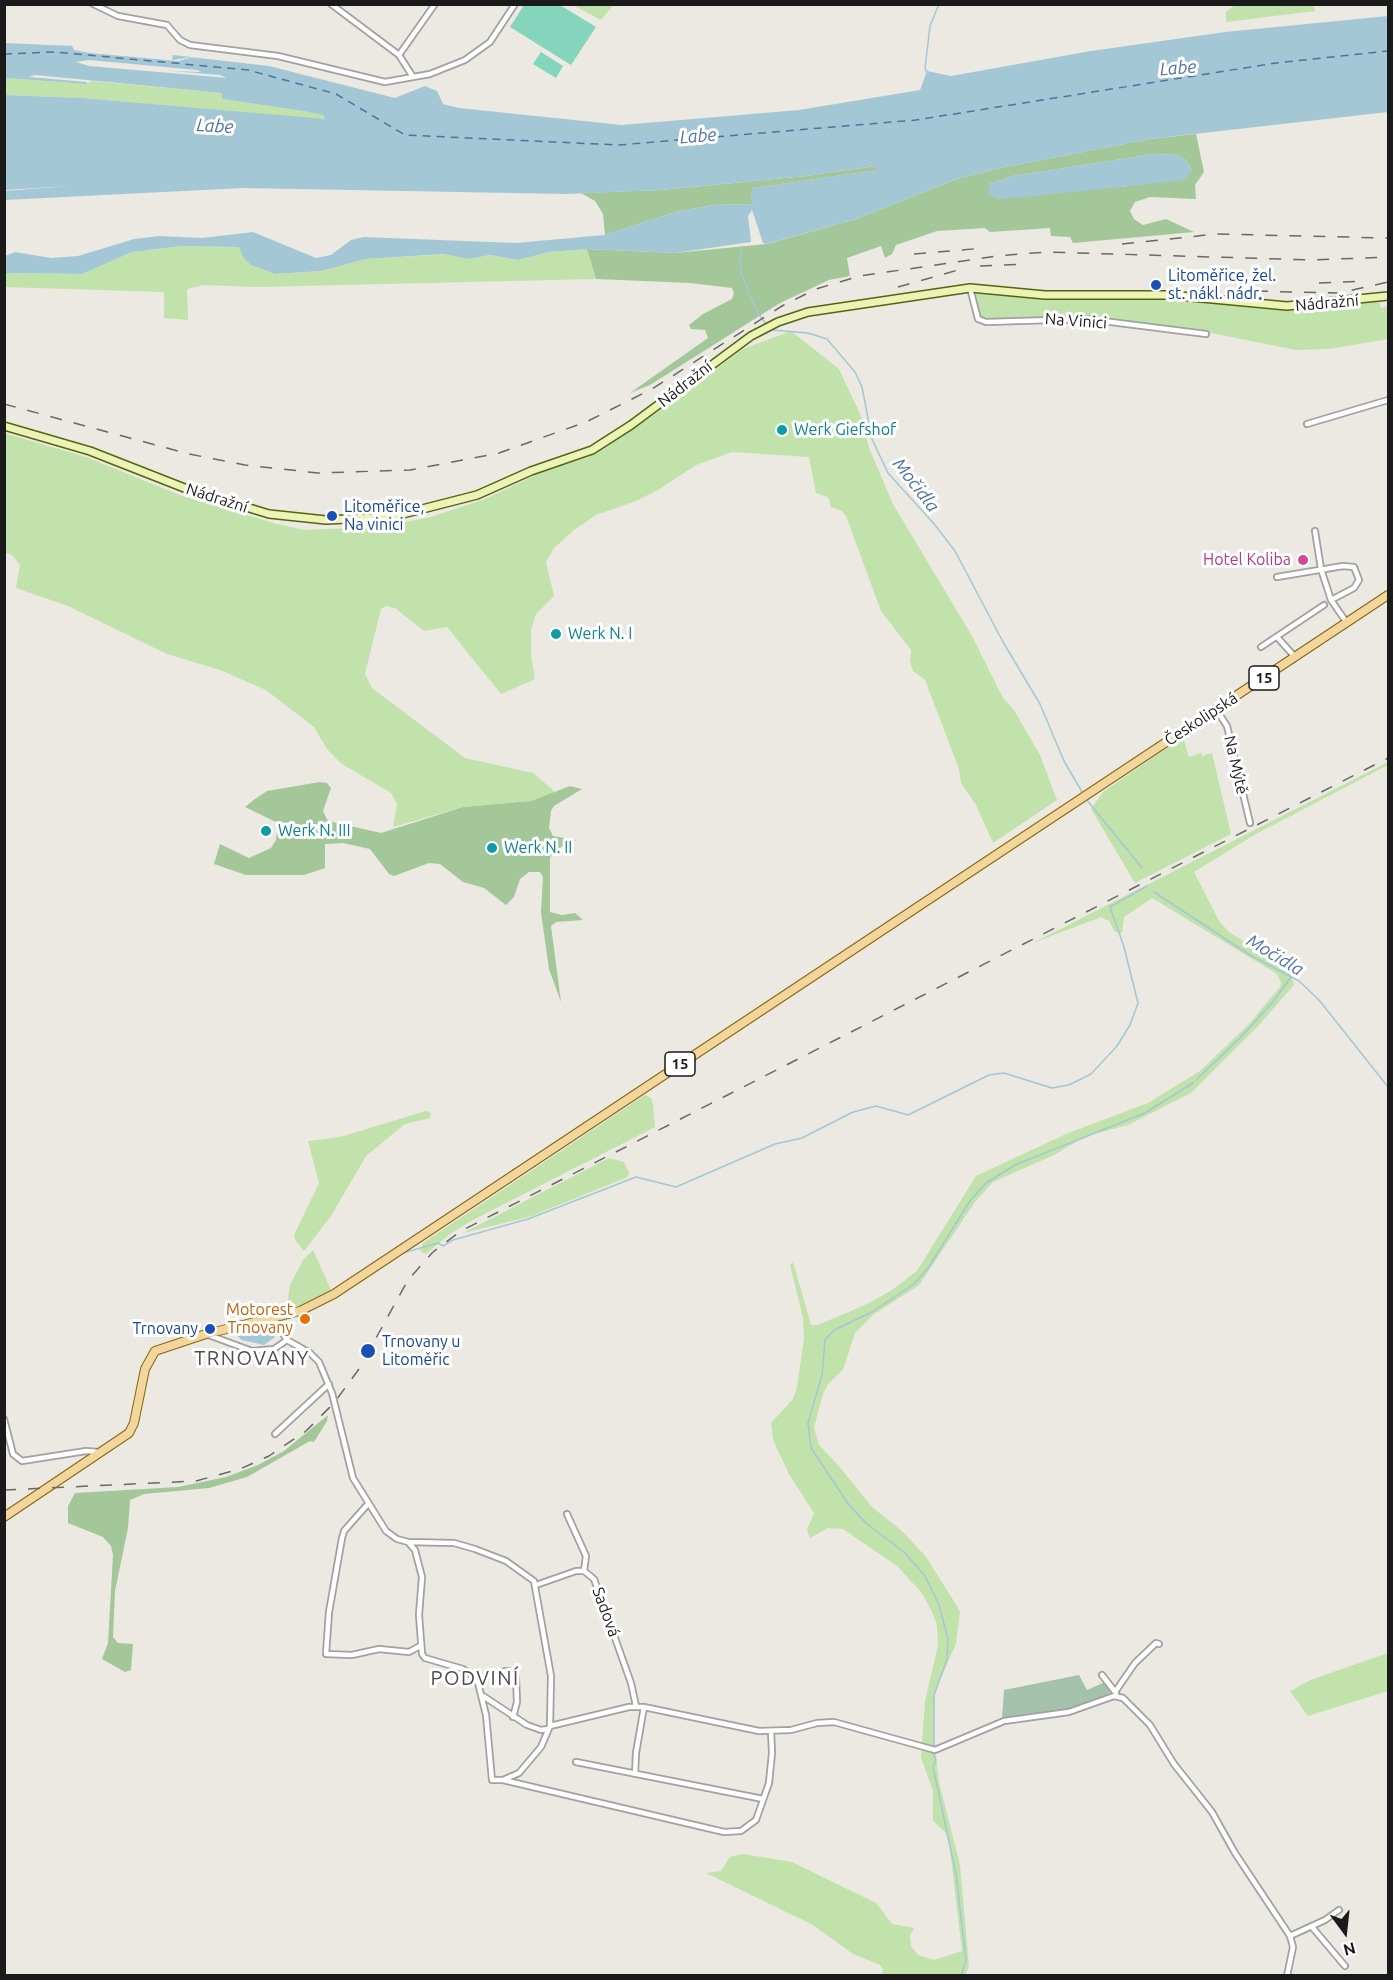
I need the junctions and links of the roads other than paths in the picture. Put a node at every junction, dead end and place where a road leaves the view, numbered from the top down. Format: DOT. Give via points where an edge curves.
graph roads {
  1 [pos="93,4"];
  2 [pos="331,4"];
  3 [pos="435,4"];
  4 [pos="515,4"];
  5 [pos="399,55"];
  6 [pos="413,77"];
  7 [pos="970,288"];
  8 [pos="1389,296"];
  9 [pos="1206,334"];
  10 [pos="1389,400"];
  11 [pos="1307,424"];
  12 [pos="4,426"];
  13 [pos="1315,531"];
  14 [pos="1321,569"];
  15 [pos="1277,577"];
  16 [pos="1389,595"];
  17 [pos="1331,600"];
  18 [pos="1324,605"];
  19 [pos="1347,623"];
  20 [pos="1277,637"];
  21 [pos="1261,647"];
  22 [pos="1295,657"];
  23 [pos="1216,709"];
  24 [pos="1250,823"];
  25 [pos="273,1318"];
  26 [pos="206,1334"];
  27 [pos="287,1340"];
  28 [pos="329,1384"];
  29 [pos="4,1419"];
  30 [pos="275,1434"];
  31 [pos="102,1452"];
  32 [pos="368,1505"];
  33 [pos="567,1514"];
  34 [pos="4,1516"];
  35 [pos="408,1542"];
  36 [pos="584,1570"];
  37 [pos="536,1585"];
  38 [pos="1159,1644"];
  39 [pos="420,1646"];
  40 [pos="1102,1675"];
  41 [pos="477,1679"];
  42 [pos="1115,1692"];
  43 [pos="483,1696"];
  44 [pos="1123,1698"];
  45 [pos="636,1706"];
  46 [pos="644,1707"];
  47 [pos="513,1717"];
  48 [pos="549,1727"];
  49 [pos="771,1731"];
  50 [pos="576,1762"];
  51 [pos="635,1774"];
  52 [pos="503,1780"];
  53 [pos="763,1799"];
  54 [pos="1339,1910"];
  55 [pos="1312,1927"];
  56 [pos="1290,1936"];
  57 [pos="1345,1966"];
  58 [pos="1287,1976"];
  1 -- 6 [label="street" via="118,16 167,25 190,45 289,58 375,81"];
  2 -- 5 [label="street"];
  3 -- 5 [label="street"];
  4 -- 6 [label="street" via="500,30 478,51 441,71"];
  5 -- 6 [label="street"];
  7 -- 8 [label="main road, Nádražní" via="1045,295 1170,295 1287,306"];
  7 -- 9 [label="street, Na Vinici" via="978,319 986,322 1087,319"];
  7 -- 12 [label="main road, Nádražní" via="815,311 763,328 592,450 477,495 391,518 326,520 268,514 187,489 90,451"];
  10 -- 11 [label="street"];
  13 -- 14 [label="street"];
  14 -- 15 [label="street"];
  14 -- 17 [label="street"];
  14 -- 17 [label="street" via="1354,567 1358,573 1354,588"];
  16 -- 19 [label="main road, Českolipská / 15"];
  17 -- 19 [label="street"];
  18 -- 20 [label="street"];
  19 -- 22 [label="main road, Českolipská / 15"];
  20 -- 21 [label="street"];
  20 -- 22 [label="street"];
  22 -- 23 [label="main road, Českolipská / 15"];
  23 -- 24 [label="street, Na Mýtě" via="1227,726"];
  23 -- 25 [label="main road, Českolipská / 15" via="334,1294 300,1311"];
  25 -- 26 [label="main road, 15"];
  25 -- 27 [label="street"];
  26 -- 27 [label="street" via="252,1351 273,1349"];
  26 -- 31 [label="main road, 15" via="160,1348 151,1355 139,1388 132,1428"];
  27 -- 28 [label="street" via="315,1356"];
  28 -- 30 [label="street"];
  28 -- 32 [label="street" via="350,1469"];
  29 -- 31 [label="street" via="13,1454 22,1461 92,1450"];
  31 -- 34 [label="main road, 15"];
  32 -- 35 [label="street" via="386,1531"];
  32 -- 39 [label="street" via="342,1538 326,1654 352,1655 379,1649 409,1652"];
  33 -- 36 [label="street" via="586,1556"];
  35 -- 37 [label="street" via="475,1549 516,1567"];
  35 -- 39 [label="street" via="418,1557 422,1577"];
  36 -- 37 [label="street, Sadová"];
  36 -- 45 [label="street, Sadová" via="594,1579 604,1602"];
  37 -- 48 [label="street" via="551,1676"];
  38 -- 42 [label="street" via="1136,1663"];
  39 -- 41 [label="street" via="425,1658 463,1669"];
  40 -- 42 [label="street"];
  41 -- 43 [label="street"];
  41 -- 47 [label="street" via="512,1672 516,1677 517,1702"];
  42 -- 44 [label="street"];
  43 -- 47 [label="street"];
  43 -- 52 [label="street" via="492,1780"];
  44 -- 49 [label="street" via="1114,1696 1069,1712 1004,1721 935,1750 834,1722"];
  44 -- 56 [label="street" via="1150,1725 1174,1764 1212,1812"];
  45 -- 46 [label="street"];
  45 -- 48 [label="street"];
  46 -- 49 [label="street"];
  46 -- 51 [label="street"];
  47 -- 48 [label="street" via="541,1730"];
  48 -- 52 [label="street" via="529,1762 519,1773"];
  49 -- 53 [label="street" via="771,1771"];
  50 -- 51 [label="street"];
  51 -- 53 [label="street"];
  52 -- 53 [label="street" via="733,1832 748,1828 756,1820"];
  54 -- 55 [label="street"];
  55 -- 56 [label="street"];
  55 -- 57 [label="street"];
  56 -- 58 [label="street" via="1293,1947"];
}
